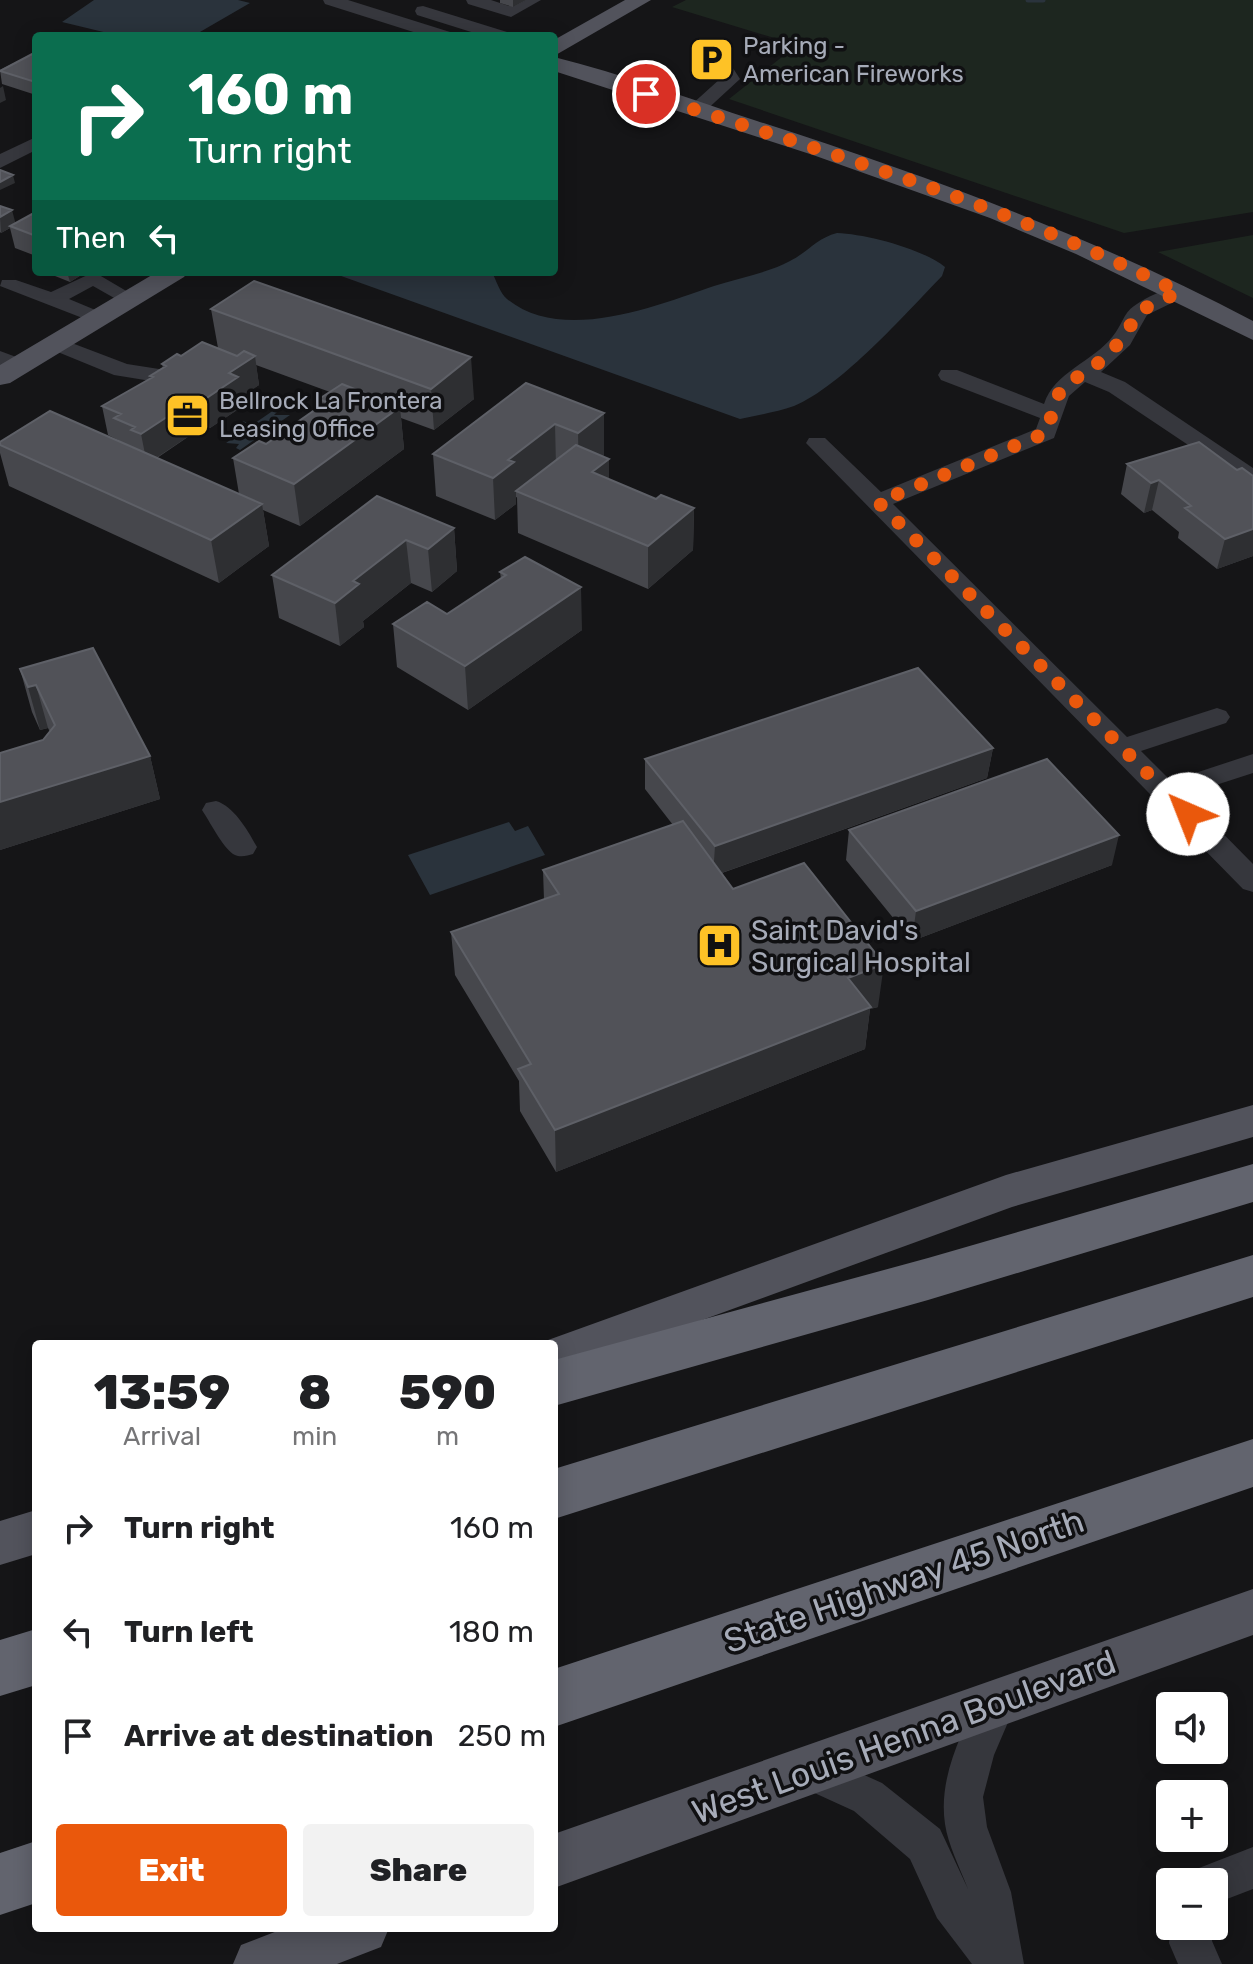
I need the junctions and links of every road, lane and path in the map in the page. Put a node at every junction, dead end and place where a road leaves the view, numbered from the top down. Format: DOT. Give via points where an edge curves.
graph roads {
  1 [pos="331,0"];
  2 [pos="389,0"];
  3 [pos="478,0"];
  4 [pos="533,0"];
  5 [pos="640,0"];
  6 [pos="444,27"];
  7 [pos="476,32"];
  8 [pos="558,47"];
  9 [pos="712,49"];
  10 [pos="558,65"];
  11 [pos="696,110"];
  12 [pos="32,145"];
  13 [pos="8,158"];
  14 [pos="32,159"];
  15 [pos="168,276"];
  16 [pos="9,284"];
  17 [pos="1179,292"];
  18 [pos="130,299"];
  19 [pos="52,300"];
  20 [pos="77,331"];
  21 [pos="1253,332"];
  22 [pos="6,367"];
  23 [pos="1084,373"];
  24 [pos="949,375"];
  25 [pos="1052,415"];
  26 [pos="817,443"];
  27 [pos="1253,478"];
  28 [pos="878,502"];
  29 [pos="1217,717"];
  30 [pos="1122,748"];
  31 [pos="1253,763"];
  32 [pos="1166,792"];
  33 [pos="216,810"];
  34 [pos="243,847"];
  35 [pos="1253,882"];
  36 [pos="1253,1121"];
  37 [pos="1253,1183"];
  38 [pos="1253,1276"];
  39 [pos="558,1354"];
  40 [pos="558,1382"];
  41 [pos="1253,1463"];
  42 [pos="558,1493"];
  43 [pos="32,1533"];
  44 [pos="0,1543"];
  45 [pos="1253,1612"];
  46 [pos="32,1658"];
  47 [pos="0,1668"];
  48 [pos="558,1697"];
  49 [pos="995,1706"];
  50 [pos="811,1771"];
  51 [pos="558,1860"];
  52 [pos="1253,1868"];
  53 [pos="32,1873"];
  54 [pos="1228,1878"];
  55 [pos="0,1884"];
  56 [pos="351,1932"];
  57 [pos="1190,1940"];
  58 [pos="260,1964"];
  59 [pos="1000,1964"];
  60 [pos="1200,1964"];
  1 -- 6 [label="street"];
  2 -- 6 [label="street"];
  3 -- 4 [label="street" via="511,12"];
  3 -- 6 [label="street"];
  5 -- 8 [label="main road"];
  6 -- 7 [label="street"];
  9 -- 11 [label="street" via="731,79"];
  10 -- 11 [label="main road"];
  11 -- 17 [label="main road" via="1044,229"];
  12 -- 13 [label="street"];
  13 -- 14 [label="street"];
  15 -- 18 [label="main road"];
  16 -- 19 [label="street"];
  17 -- 21 [label="main road"];
  17 -- 23 [label="street" via="1139,311 1122,340"];
  18 -- 19 [label="street" via="93,278"];
  18 -- 20 [label="main road"];
  19 -- 20 [label="street"];
  20 -- 22 [label="main road"];
  23 -- 25 [label="street" via="1058,395"];
  23 -- 27 [label="street" via="1117,387"];
  24 -- 25 [label="street"];
  25 -- 28 [label="street" via="1046,433"];
  26 -- 28 [label="street"];
  28 -- 30 [label="street"];
  29 -- 30 [label="street"];
  30 -- 32 [label="street"];
  31 -- 32 [label="street"];
  32 -- 35 [label="street"];
  33 -- 34 [label="street"];
  36 -- 39 [label="main road" via="1006,1192"];
  37 -- 40 [label="highway"];
  38 -- 42 [label="highway"];
  41 -- 48 [label="highway, State Highway 45 North"];
  43 -- 44 [label="main road"];
  45 -- 49 [label="main road, West Louis Henna Boulevard"];
  46 -- 47 [label="highway"];
  49 -- 50 [label="main road, West Louis Henna Boulevard"];
  49 -- 59 [label="street" via="974,1753 963,1797 966,1827 990,1892"];
  50 -- 51 [label="main road, West Louis Henna Boulevard"];
  50 -- 59 [label="street" via="868,1797 925,1844 952,1903"];
  52 -- 54 [label="street"];
  53 -- 55 [label="highway"];
  56 -- 58 [label="main road"];
  57 -- 60 [label="street"];
}
